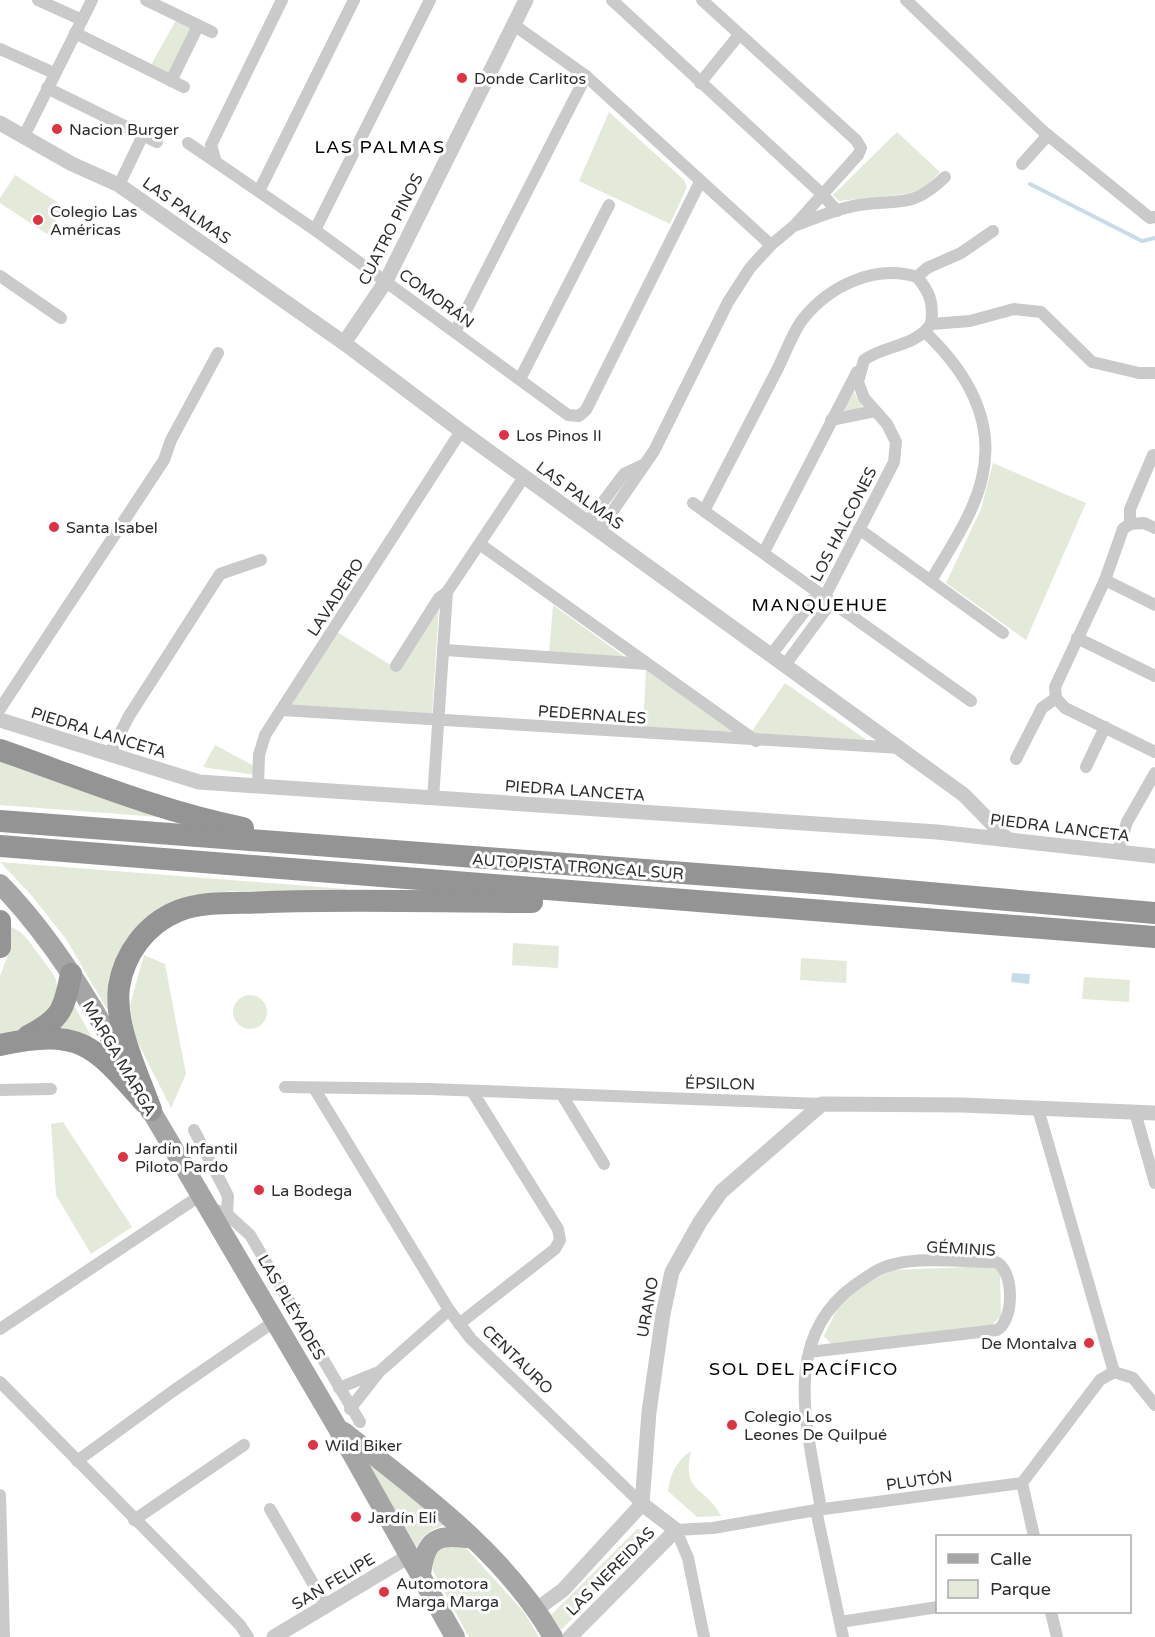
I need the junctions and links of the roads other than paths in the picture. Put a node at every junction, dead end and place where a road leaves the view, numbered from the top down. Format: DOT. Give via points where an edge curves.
graph roads {
  1 [pos="38,0"];
  2 [pos="92,0"];
  3 [pos="146,0"];
  4 [pos="282,0"];
  5 [pos="354,0"];
  6 [pos="430,0"];
  7 [pos="526,0"];
  8 [pos="612,0"];
  9 [pos="702,0"];
  10 [pos="906,0"];
  11 [pos="82,20"];
  12 [pos="514,25"];
  13 [pos="198,27"];
  14 [pos="212,32"];
  15 [pos="75,33"];
  16 [pos="740,35"];
  17 [pos="0,49"];
  18 [pos="54,73"];
  19 [pos="586,76"];
  20 [pos="171,81"];
  21 [pos="700,82"];
  22 [pos="184,87"];
  23 [pos="47,88"];
  24 [pos="0,123"];
  25 [pos="143,135"];
  26 [pos="1048,135"];
  27 [pos="23,138"];
  28 [pos="157,141"];
  29 [pos="188,143"];
  30 [pos="215,159"];
  31 [pos="1022,164"];
  32 [pos="945,177"];
  33 [pos="700,182"];
  34 [pos="119,184"];
  35 [pos="259,191"];
  36 [pos="822,194"];
  37 [pos="609,206"];
  38 [pos="837,211"];
  39 [pos="1155,217"];
  40 [pos="795,225"];
  41 [pos="315,230"];
  42 [pos="993,231"];
  43 [pos="771,245"];
  44 [pos="0,276"];
  45 [pos="917,277"];
  46 [pos="386,281"];
  47 [pos="61,318"];
  48 [pos="928,328"];
  49 [pos="455,332"];
  50 [pos="344,343"];
  51 [pos="218,353"];
  52 [pos="864,360"];
  53 [pos="1155,373"];
  54 [pos="520,379"];
  55 [pos="876,411"];
  56 [pos="831,420"];
  57 [pos="461,431"];
  58 [pos="1153,454"];
  59 [pos="524,477"];
  60 [pos="693,503"];
  61 [pos="704,511"];
  62 [pos="1130,524"];
  63 [pos="593,527"];
  64 [pos="1155,528"];
  65 [pos="859,529"];
  66 [pos="481,545"];
  67 [pos="764,552"];
  68 [pos="261,560"];
  69 [pos="1105,580"];
  70 [pos="931,581"];
  71 [pos="447,592"];
  72 [pos="825,596"];
  73 [pos="1155,605"];
  74 [pos="1003,633"];
  75 [pos="1077,638"];
  76 [pos="445,650"];
  77 [pos="771,655"];
  78 [pos="648,664"];
  79 [pos="785,665"];
  80 [pos="396,666"];
  81 [pos="1155,676"];
  82 [pos="1056,698"];
  83 [pos="971,701"];
  84 [pos="0,710"];
  85 [pos="282,710"];
  86 [pos="0,720"];
  87 [pos="438,720"];
  88 [pos="1105,727"];
  89 [pos="756,741"];
  90 [pos="900,748"];
  91 [pos="0,750"];
  92 [pos="1155,752"];
  93 [pos="110,753"];
  94 [pos="1016,759"];
  95 [pos="1086,767"];
  96 [pos="1155,773"];
  97 [pos="258,788"];
  98 [pos="433,799"];
  99 [pos="0,821"];
  100 [pos="1006,838"];
  101 [pos="0,846"];
  102 [pos="344,848"];
  103 [pos="1118,851"];
  104 [pos="1155,856"];
  105 [pos="0,884"];
  106 [pos="706,902"];
  107 [pos="1155,912"];
  108 [pos="0,921"];
  109 [pos="1155,937"];
  110 [pos="0,947"];
  111 [pos="71,974"];
  112 [pos="10,1043"];
  113 [pos="285,1087"];
  114 [pos="314,1088"];
  115 [pos="51,1089"];
  116 [pos="0,1090"];
  117 [pos="472,1090"];
  118 [pos="562,1095"];
  119 [pos="822,1104"];
  120 [pos="1038,1109"];
  121 [pos="150,1110"];
  122 [pos="1135,1112"];
  123 [pos="1155,1113"];
  124 [pos="194,1130"];
  125 [pos="604,1164"];
  126 [pos="1155,1183"];
  127 [pos="213,1206"];
  128 [pos="448,1310"];
  129 [pos="275,1321"];
  130 [pos="459,1324"];
  131 [pos="0,1329"];
  132 [pos="809,1353"];
  133 [pos="379,1372"];
  134 [pos="1114,1372"];
  135 [pos="0,1382"];
  136 [pos="339,1388"];
  137 [pos="1155,1406"];
  138 [pos="351,1409"];
  139 [pos="360,1422"];
  140 [pos="337,1427"];
  141 [pos="244,1445"];
  142 [pos="77,1461"];
  143 [pos="1022,1483"];
  144 [pos="0,1495"];
  145 [pos="642,1504"];
  146 [pos="270,1509"];
  147 [pos="819,1510"];
  148 [pos="134,1520"];
  149 [pos="676,1530"];
  150 [pos="1034,1535"];
  151 [pos="473,1539"];
  152 [pos="1,1547"];
  153 [pos="409,1556"];
  154 [pos="421,1575"];
  155 [pos="326,1606"];
  156 [pos="936,1607"];
  157 [pos="537,1609"];
  158 [pos="1052,1613"];
  159 [pos="840,1622"];
  160 [pos="4,1637"];
  161 [pos="248,1637"];
  162 [pos="274,1637"];
  163 [pos="455,1637"];
  164 [pos="553,1637"];
  165 [pos="570,1637"];
  166 [pos="704,1637"];
  167 [pos="843,1637"];
  168 [pos="1058,1637"];
  1 -- 11 [label="street"];
  2 -- 11 [label="street"];
  3 -- 13 [label="street"];
  4 -- 30 [label="street" via="211,145"];
  5 -- 35 [label="street"];
  6 -- 41 [label="street"];
  7 -- 12 [label="street, CUATRO PINOS"];
  8 -- 21 [label="street"];
  9 -- 16 [label="street"];
  10 -- 26 [label="street"];
  11 -- 15 [label="street"];
  12 -- 19 [label="street"];
  12 -- 46 [label="street, CUATRO PINOS"];
  13 -- 14 [label="street"];
  13 -- 20 [label="street"];
  15 -- 18 [label="street"];
  15 -- 20 [label="street"];
  16 -- 21 [label="street"];
  16 -- 36 [label="street" via="861,148"];
  17 -- 18 [label="street"];
  18 -- 23 [label="street"];
  19 -- 33 [label="street"];
  19 -- 49 [label="street"];
  20 -- 22 [label="street"];
  21 -- 36 [label="street"];
  23 -- 25 [label="street"];
  23 -- 27 [label="street"];
  24 -- 27 [label="street, LAS PALMAS"];
  25 -- 28 [label="street"];
  25 -- 34 [label="street"];
  26 -- 31 [label="street"];
  26 -- 39 [label="street" via="1150,218"];
  27 -- 34 [label="street, LAS PALMAS"];
  29 -- 30 [label="street, COMORÁN"];
  30 -- 35 [label="street, COMORÁN"];
  32 -- 38 [label="street" via="916,200 857,205"];
  33 -- 43 [label="street"];
  33 -- 54 [label="street, COMORÁN" via="586,410 579,416 568,415"];
  34 -- 50 [label="street, LAS PALMAS"];
  35 -- 41 [label="street, COMORÁN"];
  36 -- 38 [label="street"];
  36 -- 40 [label="street"];
  37 -- 54 [label="street"];
  38 -- 40 [label="street"];
  40 -- 43 [label="street"];
  41 -- 46 [label="street, COMORÁN"];
  42 -- 45 [label="street" via="961,254 927,268"];
  43 -- 63 [label="street" via="728,302 645,464 624,474"];
  44 -- 47 [label="street"];
  45 -- 48 [label="street" via="932,301"];
  45 -- 61 [label="street" via="902,272 852,282 831,292 802,320"];
  46 -- 49 [label="street, COMORÁN"];
  46 -- 50 [label="street, CUATRO PINOS"];
  48 -- 52 [label="street" via="912,342 877,351"];
  48 -- 53 [label="street" via="1014,309 1041,312 1092,362"];
  48 -- 70 [label="street" via="962,372 982,415 985,448 979,488"];
  49 -- 54 [label="street, COMORÁN"];
  50 -- 57 [label="street, LAS PALMAS"];
  51 -- 84 [label="street" via="164,460"];
  52 -- 55 [label="street, LOS HALCONES" via="858,382 864,398"];
  52 -- 56 [label="street"];
  55 -- 56 [label="street"];
  55 -- 65 [label="street, LOS HALCONES" via="896,441 894,462"];
  56 -- 67 [label="street"];
  57 -- 59 [label="street, LAS PALMAS"];
  57 -- 85 [label="street, LAVADERO"];
  58 -- 62 [label="street" via="1130,509"];
  59 -- 63 [label="street, LAS PALMAS"];
  59 -- 66 [label="street"];
  60 -- 61 [label="street"];
  61 -- 67 [label="street"];
  62 -- 64 [label="street" via="1144,523"];
  62 -- 69 [label="street" via="1123,529"];
  63 -- 77 [label="street, LAS PALMAS"];
  65 -- 70 [label="street"];
  65 -- 72 [label="street, LOS HALCONES"];
  66 -- 71 [label="street"];
  66 -- 78 [label="street"];
  67 -- 72 [label="street"];
  68 -- 93 [label="street" via="220,574 129,716"];
  69 -- 73 [label="street"];
  69 -- 75 [label="street"];
  70 -- 74 [label="street"];
  71 -- 76 [label="street"];
  71 -- 80 [label="street" via="439,598"];
  72 -- 77 [label="street, LOS HALCONES" via="814,599"];
  72 -- 79 [label="street, LOS HALCONES" via="827,608"];
  72 -- 83 [label="street"];
  75 -- 81 [label="street"];
  75 -- 82 [label="street" via="1054,687"];
  76 -- 78 [label="street"];
  76 -- 87 [label="street"];
  77 -- 79 [label="street, LAS PALMAS"];
  78 -- 89 [label="street"];
  79 -- 90 [label="street, LAS PALMAS"];
  82 -- 88 [label="street" via="1065,708"];
  82 -- 94 [label="street" via="1042,708"];
  85 -- 87 [label="street, PEDERNALES"];
  85 -- 97 [label="street, LAVADERO" via="265,735 259,755"];
  86 -- 93 [label="street, PIEDRA LANCETA"];
  87 -- 89 [label="street, PEDERNALES"];
  87 -- 98 [label="street"];
  88 -- 92 [label="street"];
  88 -- 95 [label="street"];
  89 -- 90 [label="street, PEDERNALES"];
  90 -- 100 [label="street, LAS PALMAS" via="964,795"];
  91 -- 102 [label="highway" via="206,820"];
  93 -- 97 [label="street, PIEDRA LANCETA" via="199,782"];
  96 -- 103 [label="street" via="1127,822"];
  97 -- 98 [label="street, PIEDRA LANCETA"];
  98 -- 100 [label="street, PIEDRA LANCETA"];
  99 -- 102 [label="highway, AUTOPISTA TRONCAL SUR"];
  100 -- 103 [label="street, PIEDRA LANCETA"];
  101 -- 106 [label="highway, AUTOPISTA TRONCAL SUR"];
  102 -- 107 [label="highway, AUTOPISTA TRONCAL SUR"];
  103 -- 104 [label="street, PIEDRA LANCETA"];
  105 -- 111 [label="main road, MARGA MARGA"];
  106 -- 109 [label="highway, AUTOPISTA TRONCAL SUR"];
  106 -- 121 [label="highway" via="316,901 202,905 178,911 156,923 139,940 126,962 120,987 123,1025"];
  108 -- 110 [label="highway"];
  111 -- 112 [label="highway" via="66,1002 51,1024"];
  111 -- 121 [label="main road, MARGA MARGA"];
  112 -- 121 [label="highway" via="57,1037 95,1050"];
  113 -- 114 [label="street, ÉPSILON"];
  114 -- 117 [label="street, ÉPSILON"];
  114 -- 128 [label="street, CENTAURO"];
  115 -- 116 [label="street"];
  117 -- 118 [label="street, ÉPSILON"];
  117 -- 130 [label="street" via="558,1229 560,1240 555,1249"];
  118 -- 119 [label="street, ÉPSILON"];
  118 -- 125 [label="street"];
  119 -- 120 [label="street, ÉPSILON"];
  119 -- 145 [label="street, URANO" via="721,1192 699,1222 672,1272 649,1412"];
  120 -- 122 [label="street, ÉPSILON"];
  120 -- 134 [label="street"];
  121 -- 127 [label="main road, MARGA MARGA"];
  122 -- 123 [label="street, ÉPSILON"];
  122 -- 126 [label="street"];
  124 -- 127 [label="street, MARGA MARGA" via="228,1196"];
  127 -- 129 [label="main road, MARGA MARGA"];
  127 -- 131 [label="street"];
  127 -- 136 [label="street, LAS PLÉYADES" via="250,1235"];
  128 -- 130 [label="street, CENTAURO"];
  128 -- 133 [label="street"];
  129 -- 140 [label="main road, MARGA MARGA"];
  129 -- 142 [label="street"];
  130 -- 145 [label="street, CENTAURO"];
  132 -- 132 [label="street, GÉMINIS" via="997,1330 1004,1326 1007,1317 1008,1275 996,1262 904,1262 885,1267 842,1295 820,1325"];
  132 -- 147 [label="street, GÉMINIS" via="803,1395"];
  133 -- 136 [label="street"];
  133 -- 138 [label="street"];
  134 -- 137 [label="street" via="1133,1378"];
  134 -- 143 [label="street" via="1100,1380"];
  135 -- 142 [label="street"];
  136 -- 138 [label="street, LAS PLÉYADES"];
  138 -- 139 [label="street, LAS PLÉYADES"];
  140 -- 151 [label="main road, MARGA MARGA"];
  140 -- 153 [label="main road, MARGA MARGA"];
  141 -- 148 [label="street"];
  142 -- 148 [label="street"];
  143 -- 147 [label="street, PLUTÓN"];
  143 -- 150 [label="street"];
  144 -- 152 [label="street"];
  145 -- 149 [label="street, CENTAURO"];
  145 -- 157 [label="street, LAS NEREIDAS" via="562,1590"];
  146 -- 155 [label="street"];
  147 -- 149 [label="street, PLUTÓN" via="713,1528"];
  147 -- 159 [label="street, GÉMINIS"];
  148 -- 161 [label="street"];
  149 -- 165 [label="street, LAS NEREIDAS"];
  149 -- 166 [label="street, CENTAURO" via="688,1558"];
  151 -- 154 [label="main road" via="453,1535 434,1540 423,1554"];
  151 -- 157 [label="main road"];
  152 -- 160 [label="street"];
  153 -- 154 [label="main road, MARGA MARGA"];
  153 -- 155 [label="street, SAN FELIPE"];
  154 -- 163 [label="main road, MARGA MARGA"];
  155 -- 162 [label="street, SAN FELIPE"];
  156 -- 159 [label="street"];
  157 -- 164 [label="main road"];
  158 -- 168 [label="street"];
  159 -- 167 [label="street, GÉMINIS"];
}
